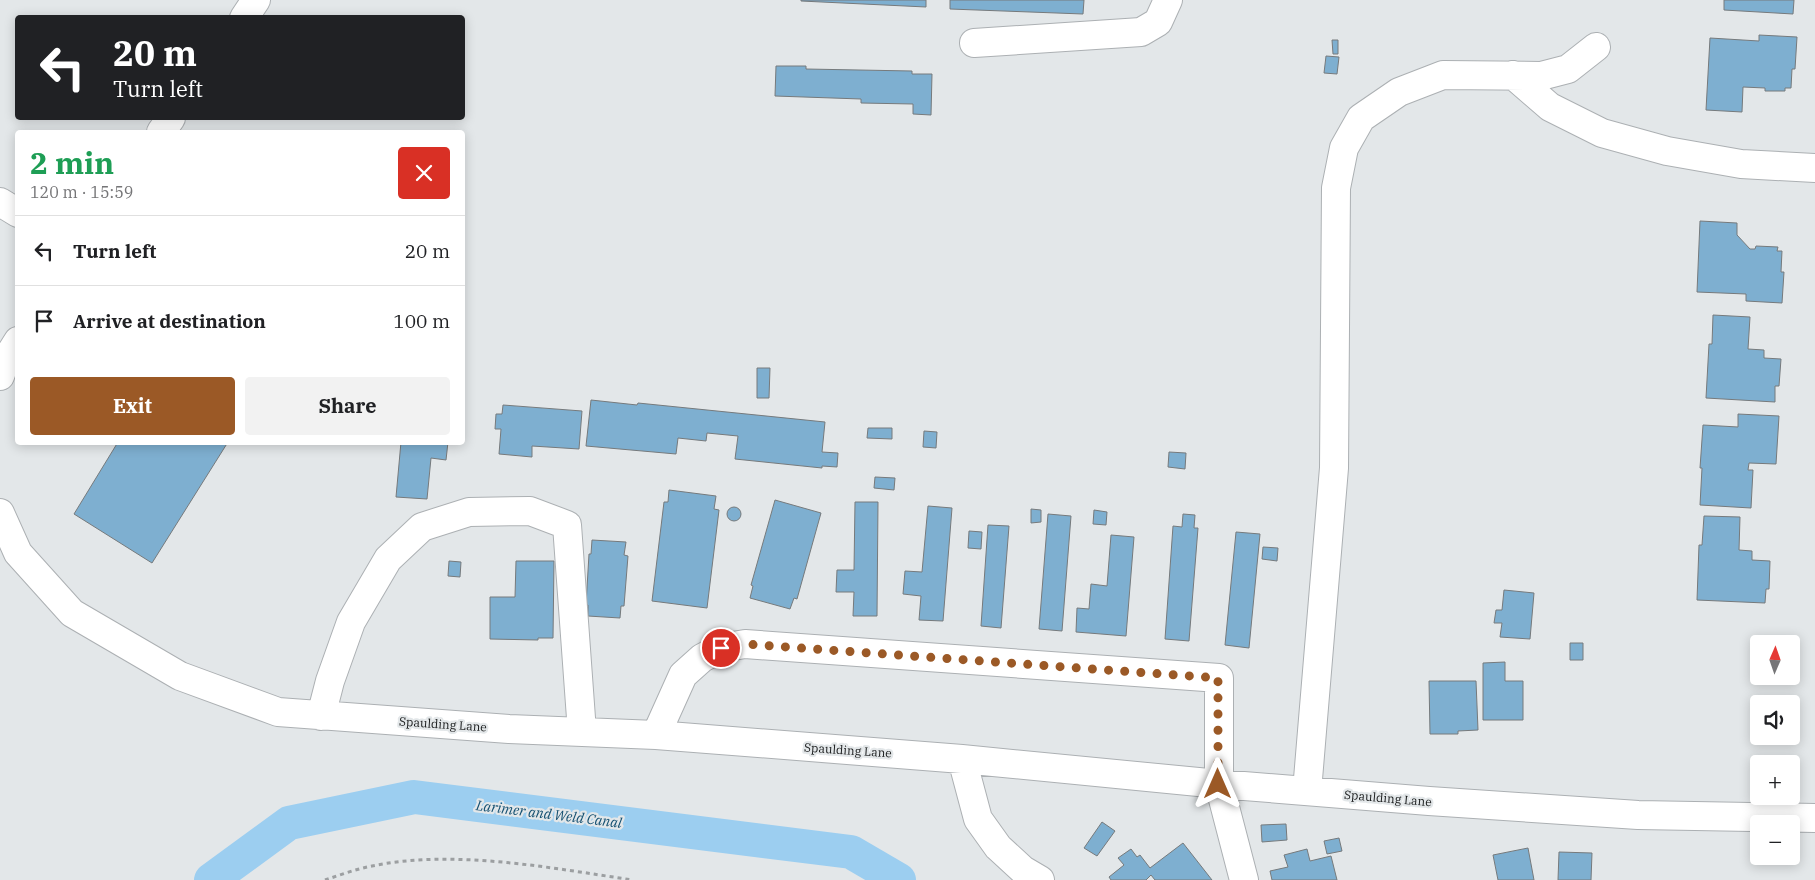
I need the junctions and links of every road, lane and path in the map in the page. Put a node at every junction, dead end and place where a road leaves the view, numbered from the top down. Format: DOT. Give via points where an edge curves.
graph roads {
  1 [pos="256,0"];
  2 [pos="1168,0"];
  3 [pos="246,15"];
  4 [pos="974,43"];
  5 [pos="1596,47"];
  6 [pos="1513,75"];
  7 [pos="170,120"];
  8 [pos="163,130"];
  9 [pos="1815,168"];
  10 [pos="0,202"];
  11 [pos="15,211"];
  12 [pos="15,346"];
  13 [pos="0,376"];
  14 [pos="0,513"];
  15 [pos="321,716"];
  16 [pos="582,732"];
  17 [pos="656,735"];
  18 [pos="962,759"];
  19 [pos="1218,784"];
  20 [pos="1307,791"];
  21 [pos="1815,818"];
  22 [pos="325,880"];
  23 [pos="633,880"];
  24 [pos="1040,880"];
  25 [pos="1244,880"];
  1 -- 3 [label="street"];
  2 -- 4 [label="street" via="1158,22 1141,32"];
  5 -- 6 [label="street" via="1568,69 1542,76"];
  6 -- 9 [label="street" via="1550,107 1602,134 1668,151 1742,164"];
  6 -- 20 [label="street" via="1443,74 1398,92 1361,118 1344,148 1336,188 1334,468"];
  7 -- 8 [label="street"];
  10 -- 11 [label="street"];
  12 -- 13 [label="street"];
  14 -- 15 [label="street, Spaulding Lane" via="18,553 72,613 180,676 278,712"];
  15 -- 16 [label="street, Spaulding Lane"];
  15 -- 16 [label="street" via="351,622 388,559 422,528 432,524 469,512 530,512 567,524"];
  16 -- 17 [label="street, Spaulding Lane"];
  17 -- 18 [label="street, Spaulding Lane"];
  17 -- 19 [label="street" via="683,675 702,658 721,648 745,644 1218,678"];
  18 -- 19 [label="street, Spaulding Lane"];
  18 -- 24 [label="street" via="978,819 998,847 1023,870"];
  19 -- 20 [label="street, Spaulding Lane"];
  19 -- 25 [label="street"];
  20 -- 21 [label="street, Spaulding Lane" via="1638,816"];
  22 -- 23 [label="path" via="372,866 426,860 477,861"];
}
